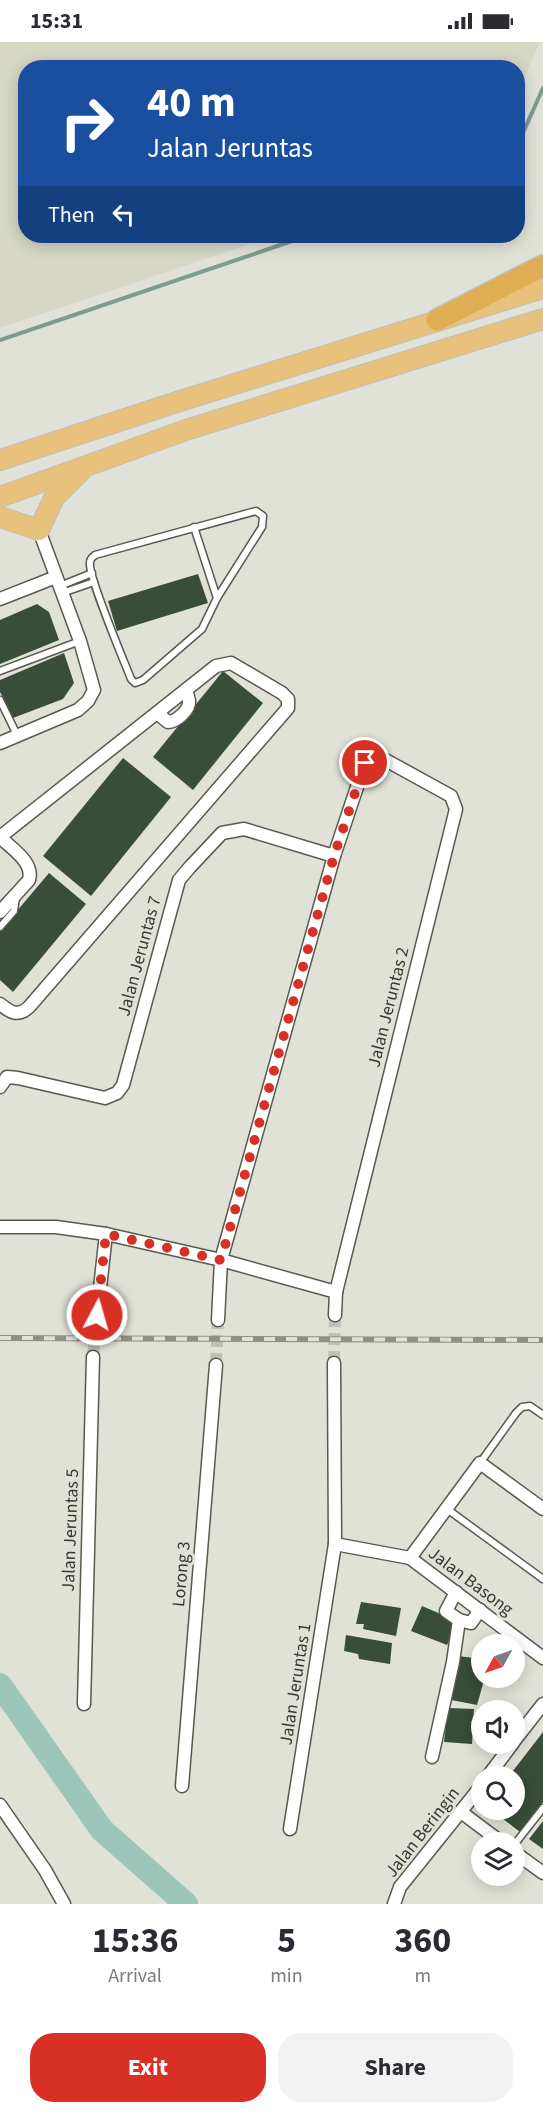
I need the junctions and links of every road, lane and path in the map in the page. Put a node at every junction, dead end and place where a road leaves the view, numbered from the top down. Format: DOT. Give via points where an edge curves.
graph roads {
  1 [pos="543,266"];
  2 [pos="543,288"];
  3 [pos="436,320"];
  4 [pos="538,321"];
  5 [pos="0,460"];
  6 [pos="85,467"];
  7 [pos="0,497"];
  8 [pos="0,517"];
  9 [pos="194,527"];
  10 [pos="39,530"];
  11 [pos="92,573"];
  12 [pos="94,582"];
  13 [pos="59,586"];
  14 [pos="217,598"];
  15 [pos="0,599"];
  16 [pos="80,641"];
  17 [pos="0,671"];
  18 [pos="186,690"];
  19 [pos="0,700"];
  20 [pos="157,712"];
  21 [pos="17,735"];
  22 [pos="0,743"];
  23 [pos="0,837"];
  24 [pos="334,856"];
  25 [pos="16,894"];
  26 [pos="0,912"];
  27 [pos="0,927"];
  28 [pos="0,1004"];
  29 [pos="0,1087"];
  30 [pos="0,1227"];
  31 [pos="106,1234"];
  32 [pos="221,1260"];
  33 [pos="336,1292"];
  34 [pos="97,1315"];
  35 [pos="335,1315"];
  36 [pos="218,1320"];
  37 [pos="93,1357"];
  38 [pos="334,1363"];
  39 [pos="216,1365"];
  40 [pos="543,1415"];
  41 [pos="480,1463"];
  42 [pos="447,1509"];
  43 [pos="543,1509"];
  44 [pos="335,1544"];
  45 [pos="410,1558"];
  46 [pos="543,1579"];
  47 [pos="456,1592"];
  48 [pos="480,1610"];
  49 [pos="459,1620"];
  50 [pos="543,1658"];
  51 [pos="84,1704"];
  52 [pos="543,1704"];
  53 [pos="525,1728"];
  54 [pos="505,1754"];
  55 [pos="432,1757"];
  56 [pos="496,1766"];
  57 [pos="182,1786"];
  58 [pos="471,1799"];
  59 [pos="0,1805"];
  60 [pos="543,1809"];
  61 [pos="461,1812"];
  62 [pos="290,1829"];
  63 [pos="488,1832"];
  64 [pos="524,1832"];
  65 [pos="525,1860"];
  66 [pos="543,1873"];
  67 [pos="64,1904"];
  68 [pos="394,1904"];
  1 -- 3 [label="highway"];
  2 -- 3 [label="main road"];
  3 -- 5 [label="main road"];
  4 -- 6 [label="main road" via="189,429"];
  6 -- 7 [label="main road"];
  6 -- 10 [label="main road" via="54,498"];
  8 -- 10 [label="main road"];
  9 -- 11 [label="lane" via="95,555 89,564"];
  9 -- 14 [label="lane"];
  9 -- 14 [label="lane" via="249,512 263,516 262,527"];
  10 -- 13 [label="street"];
  11 -- 12 [label="lane"];
  11 -- 13 [label="lane"];
  12 -- 13 [label="lane"];
  12 -- 14 [label="lane" via="130,679 135,683 143,681 202,629"];
  13 -- 15 [label="street"];
  13 -- 16 [label="street"];
  16 -- 17 [label="lane"];
  16 -- 21 [label="street" via="94,690 88,701 78,710"];
  18 -- 20 [label="street"];
  18 -- 20 [label="street" via="188,707 175,721 168,722"];
  18 -- 28 [label="street" via="216,666 231,663 282,693 288,699 288,708 29,1007 16,1013"];
  19 -- 21 [label="lane"];
  20 -- 23 [label="street"];
  21 -- 22 [label="street"];
  23 -- 25 [label="street" via="29,865 29,880"];
  24 -- 29 [label="street, Jalan Jeruntas 7" via="244,829 222,833 179,880 123,1085 117,1093 105,1098 7,1077"];
  24 -- 32 [label="street"];
  24 -- 33 [label="street, Jalan Jeruntas 2" via="365,763 372,756 451,796 456,809"];
  25 -- 26 [label="street"];
  25 -- 27 [label="lane" via="14,911"];
  30 -- 31 [label="street" via="56,1227"];
  31 -- 32 [label="street"];
  31 -- 34 [label="street"];
  32 -- 33 [label="street"];
  32 -- 36 [label="street"];
  33 -- 35 [label="street, Jalan Jeruntas 2"];
  37 -- 51 [label="street, Jalan Jeruntas 5"];
  38 -- 44 [label="street"];
  39 -- 57 [label="street, Lorong 3"];
  40 -- 41 [label="lane" via="530,1406 522,1407"];
  41 -- 42 [label="street"];
  41 -- 43 [label="street"];
  42 -- 45 [label="street"];
  42 -- 46 [label="lane"];
  44 -- 45 [label="street, Jalan Basong"];
  44 -- 62 [label="street, Jalan Jeruntas 1"];
  45 -- 47 [label="street, Jalan Basong"];
  47 -- 48 [label="street, Jalan Basong"];
  47 -- 49 [label="street" via="446,1611"];
  48 -- 49 [label="street" via="471,1623"];
  48 -- 50 [label="street, Jalan Basong"];
  49 -- 55 [label="street"];
  52 -- 53 [label="street"];
  54 -- 56 [label="street"];
  58 -- 61 [label="street, Jalan Beringin"];
  59 -- 67 [label="street"];
  60 -- 64 [label="lane"];
  61 -- 63 [label="street"];
  61 -- 68 [label="street, Jalan Beringin" via="399,1887"];
  65 -- 66 [label="street"];
}
